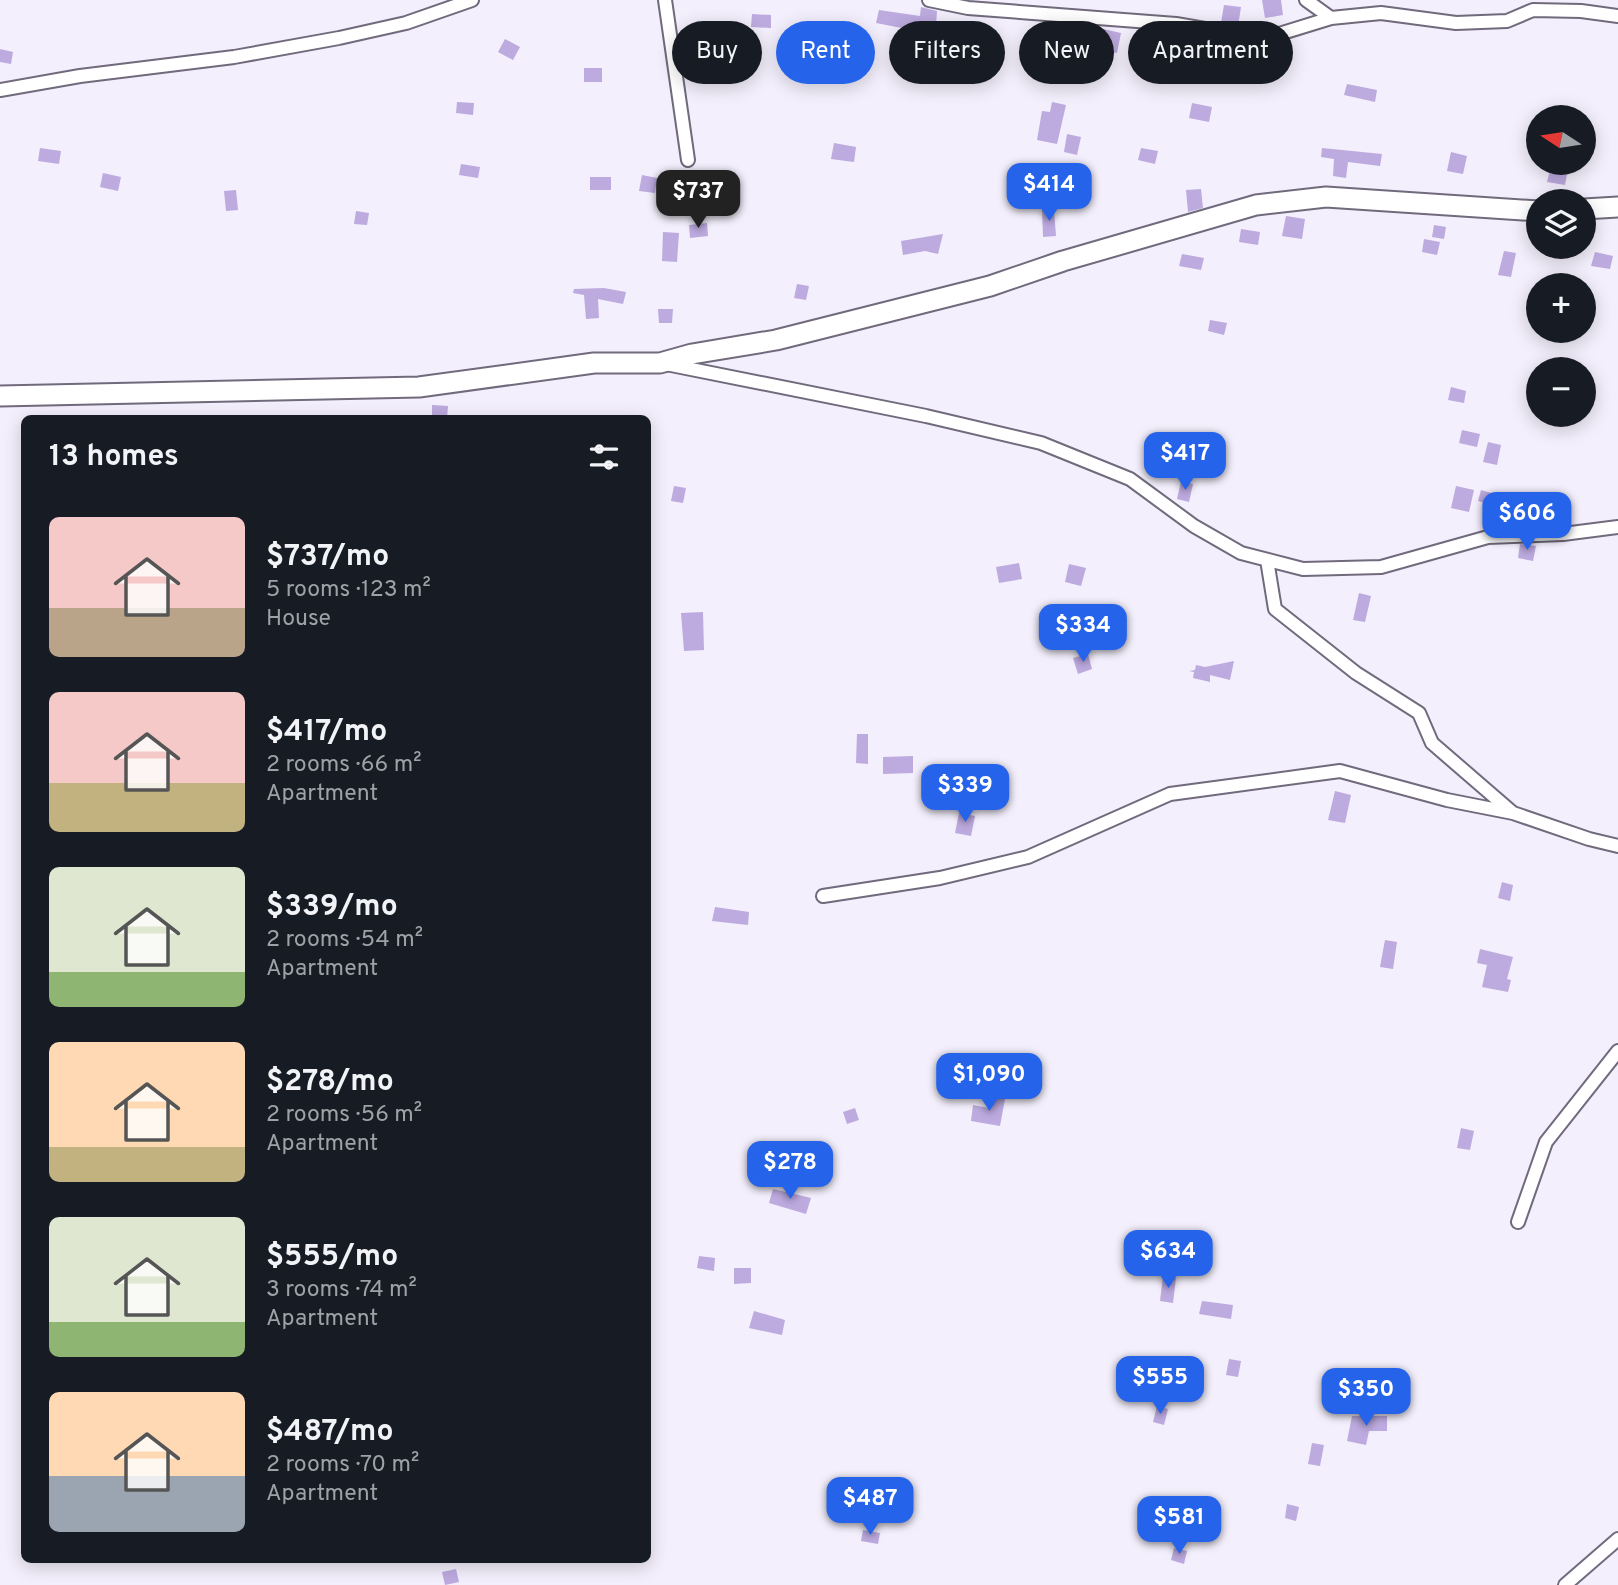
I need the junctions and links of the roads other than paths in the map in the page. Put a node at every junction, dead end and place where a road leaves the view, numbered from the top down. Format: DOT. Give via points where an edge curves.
graph roads {
  1 [pos="472,0"];
  2 [pos="665,0"];
  3 [pos="929,0"];
  4 [pos="1306,0"];
  5 [pos="1582,5"];
  6 [pos="1618,16"];
  7 [pos="1331,18"];
  8 [pos="0,90"];
  9 [pos="688,160"];
  10 [pos="1618,207"];
  11 [pos="1596,208"];
  12 [pos="1526,210"];
  13 [pos="660,363"];
  14 [pos="0,396"];
  15 [pos="1618,527"];
  16 [pos="1267,560"];
  17 [pos="1513,813"];
  18 [pos="1618,846"];
  19 [pos="823,896"];
  20 [pos="1618,1051"];
  21 [pos="1518,1222"];
  22 [pos="1618,1539"];
  23 [pos="1565,1585"];
  1 -- 8 [label="street" via="406,23 339,38"];
  2 -- 9 [label="street"];
  3 -- 7 [label="street" via="968,8 1176,24 1263,38"];
  4 -- 7 [label="street"];
  5 -- 6 [label="street"];
  5 -- 7 [label="street" via="1476,23 1432,22 1381,13"];
  10 -- 11 [label="street"];
  12 -- 13 [label="street" via="1326,197 1256,205 990,286 776,340"];
  13 -- 14 [label="street" via="594,363 419,387"];
  13 -- 16 [label="street" via="1041,443 1130,480 1194,526 1241,553"];
  15 -- 16 [label="street" via="1488,537 1381,568 1303,569"];
  16 -- 17 [label="street" via="1275,609 1356,673 1419,713 1432,743"];
  17 -- 18 [label="street"];
  17 -- 19 [label="street" via="1340,771 1171,794 1028,858"];
  20 -- 21 [label="street" via="1546,1142"];
  22 -- 23 [label="street"];
}
